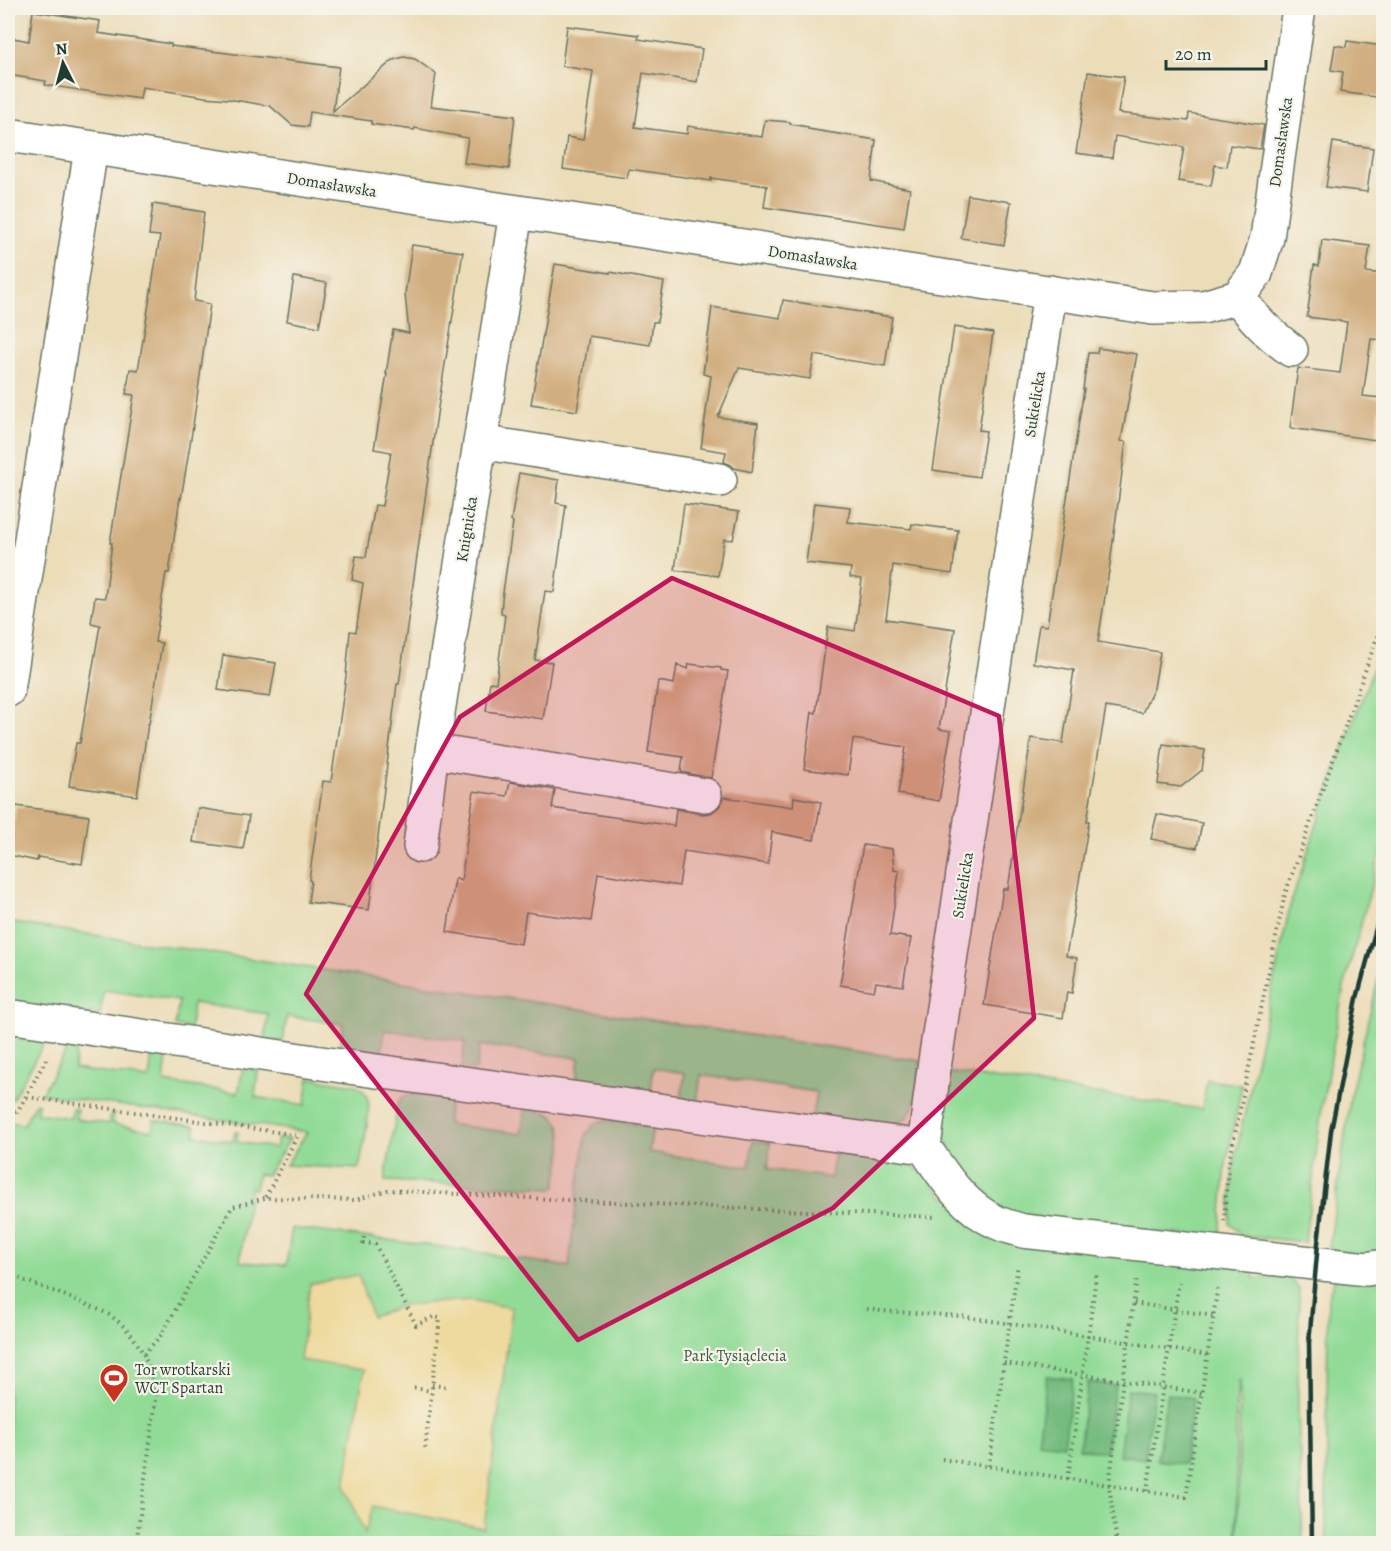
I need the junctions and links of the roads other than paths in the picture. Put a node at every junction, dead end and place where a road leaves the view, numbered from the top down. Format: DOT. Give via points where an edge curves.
graph roads {
  1 [pos="1299,8"];
  2 [pos="8,135"];
  3 [pos="91,148"];
  4 [pos="516,212"];
  5 [pos="1050,292"];
  6 [pos="1238,297"];
  7 [pos="1291,350"];
  8 [pos="480,442"];
  9 [pos="720,480"];
  10 [pos="8,690"];
  11 [pos="432,751"];
  12 [pos="705,795"];
  13 [pos="420,846"];
  14 [pos="8,1016"];
  15 [pos="924,1147"];
  16 [pos="1383,1266"];
  1 -- 6 [label="street, Domasławska" via="1267,238 1256,273"];
  2 -- 3 [label="street, Domasławska"];
  3 -- 4 [label="street, Domasławska"];
  3 -- 10 [label="street"];
  4 -- 5 [label="street, Domasławska"];
  4 -- 8 [label="street, Knignicka"];
  5 -- 6 [label="street, Domasławska" via="1153,308 1203,307"];
  5 -- 15 [label="street, Sukielicka"];
  6 -- 7 [label="street" via="1252,317"];
  8 -- 9 [label="street"];
  8 -- 11 [label="street, Knignicka"];
  11 -- 12 [label="street"];
  11 -- 13 [label="street, Knignicka"];
  14 -- 15 [label="street"];
  15 -- 16 [label="street" via="970,1206 1023,1232 1367,1269"];
}
